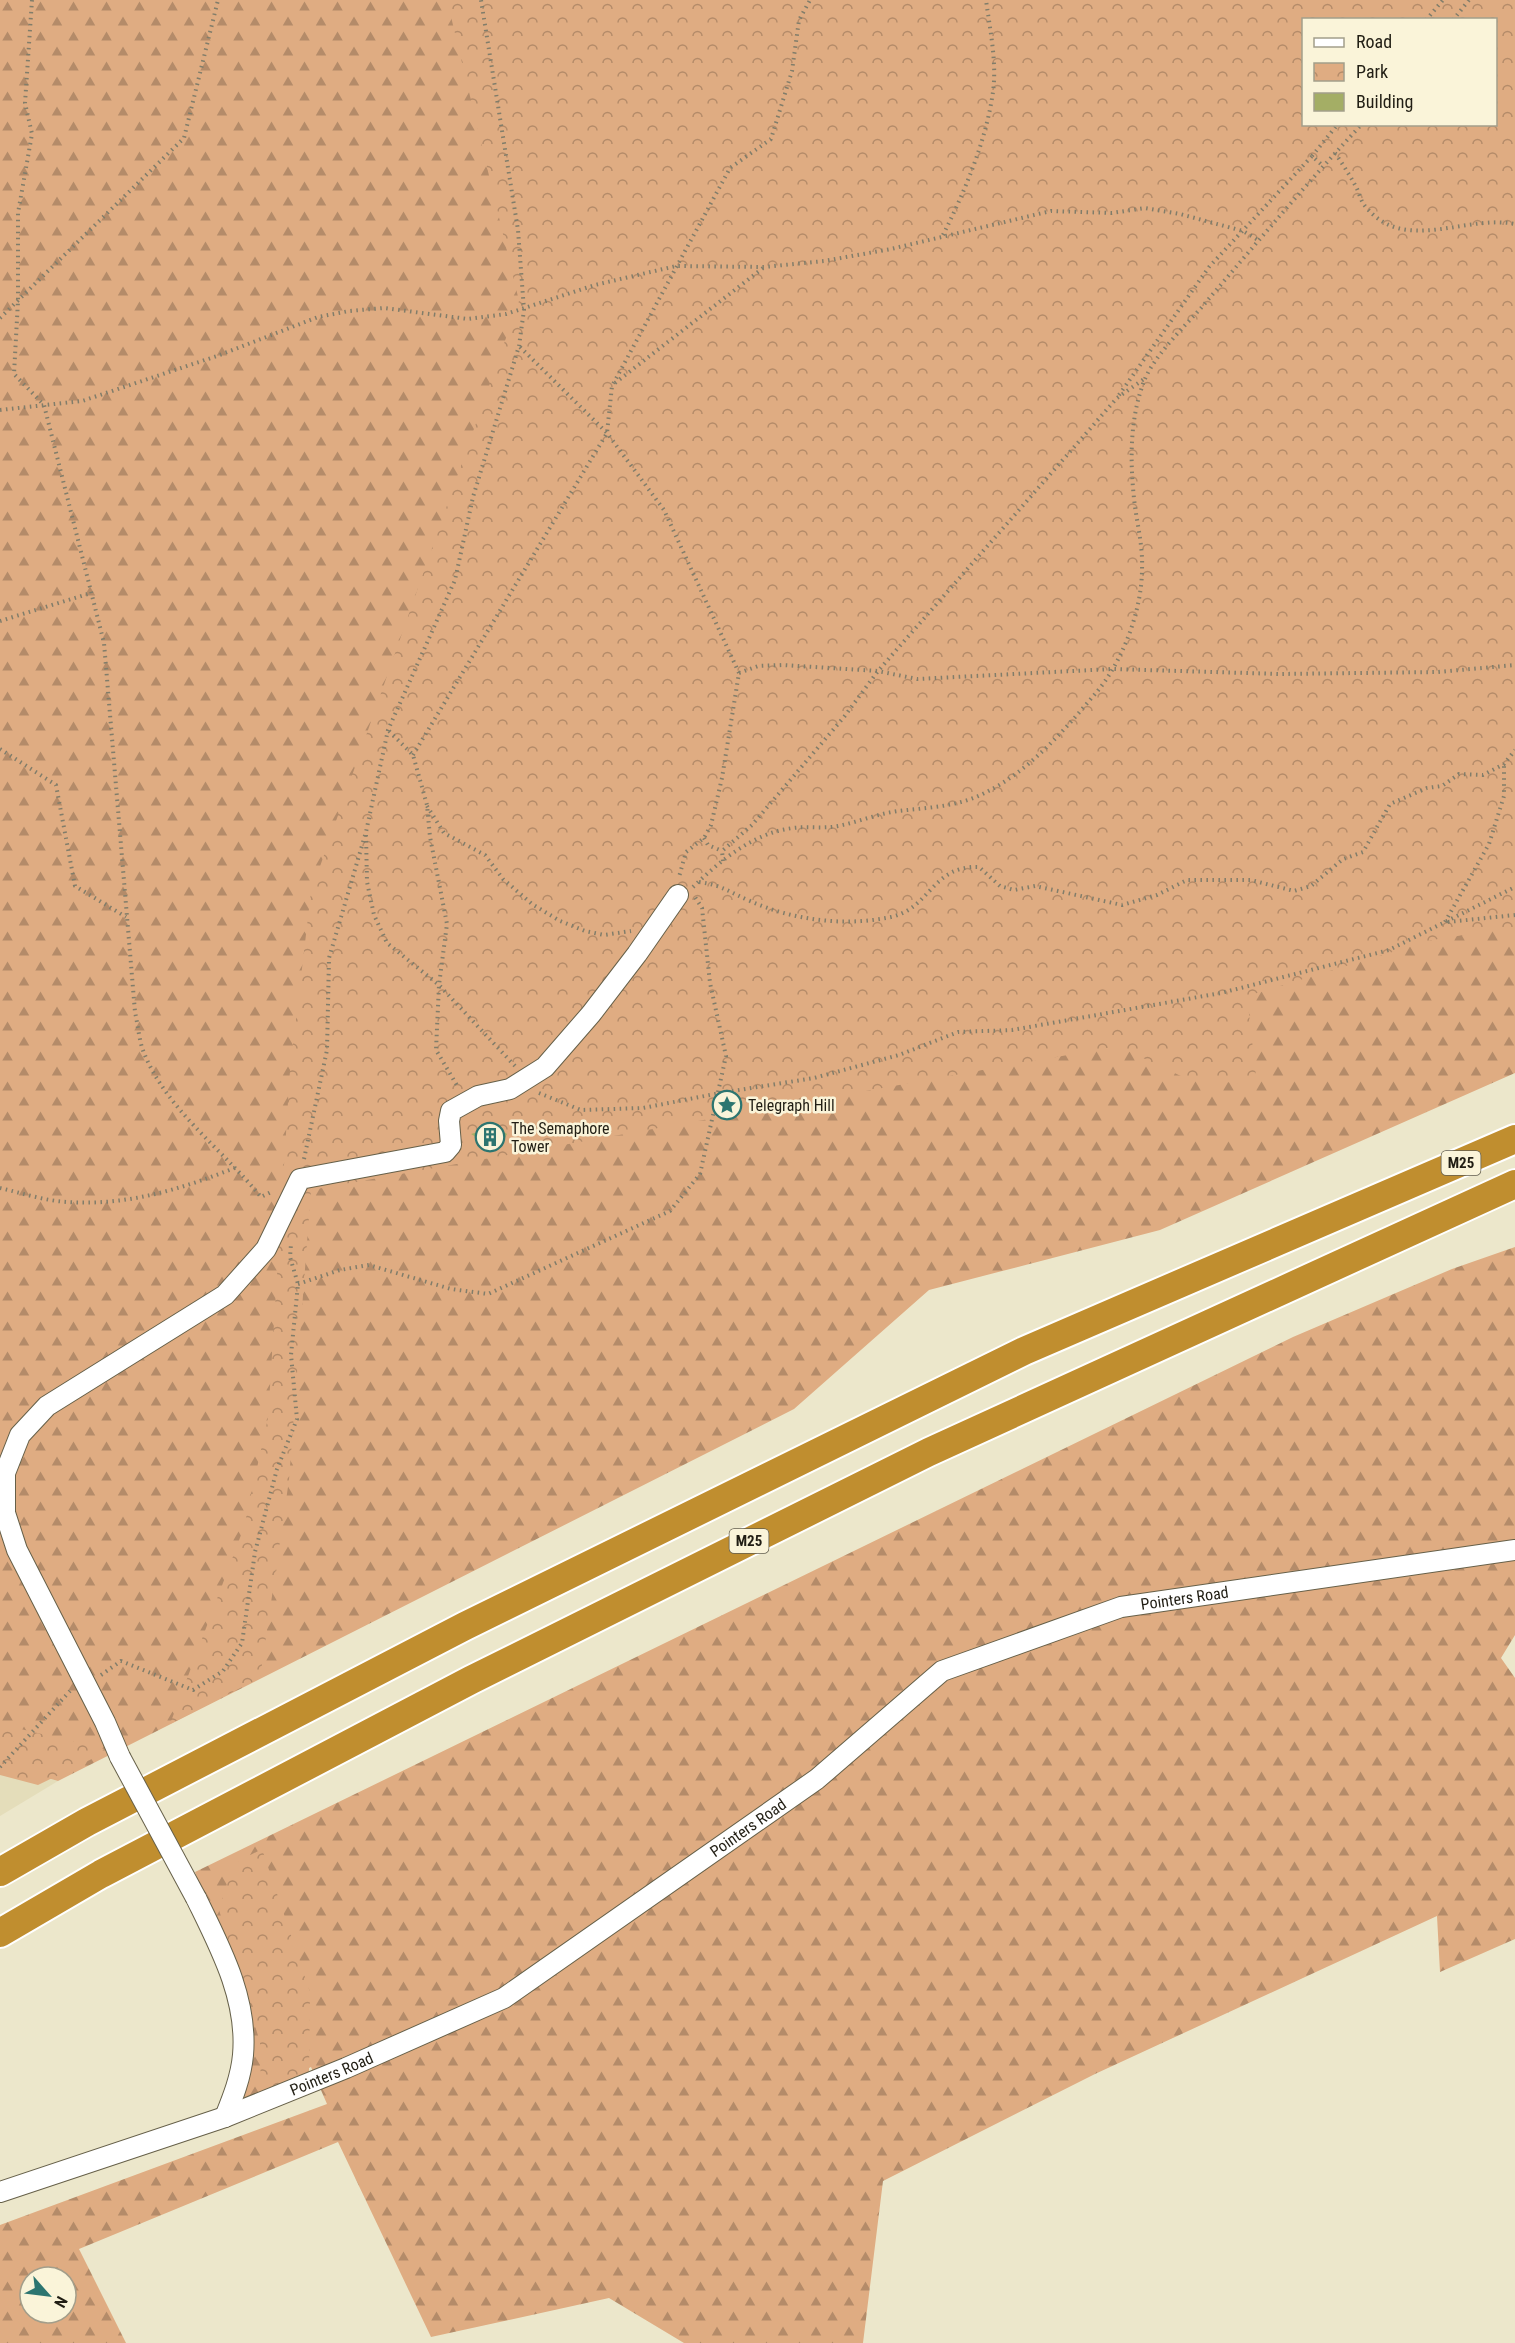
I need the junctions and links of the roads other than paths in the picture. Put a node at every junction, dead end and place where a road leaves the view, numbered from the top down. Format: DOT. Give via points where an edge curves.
graph roads {
  1 [pos="678,895"];
  2 [pos="1515,1139"];
  3 [pos="1515,1184"];
  4 [pos="1515,1550"];
  5 [pos="0,1872"];
  6 [pos="0,1933"];
  7 [pos="225,2117"];
  8 [pos="0,2192"];
  1 -- 7 [label="street, bridge" via="591,1014 545,1067 519,1084 466,1101 451,1111 451,1144 445,1152 300,1179 266,1250 225,1295 47,1406 20,1435 5,1473 5,1513 17,1550 224,1955 240,2011 243,2056"];
  2 -- 5 [label="highway, M25" via="1024,1351 465,1626 87,1822"];
  3 -- 6 [label="highway, M25" via="908,1462 471,1680 101,1874"];
  4 -- 7 [label="street, Pointers Road" via="1121,1607 942,1671 817,1779 504,1998"];
  7 -- 8 [label="street, Pointers Road"];
}
